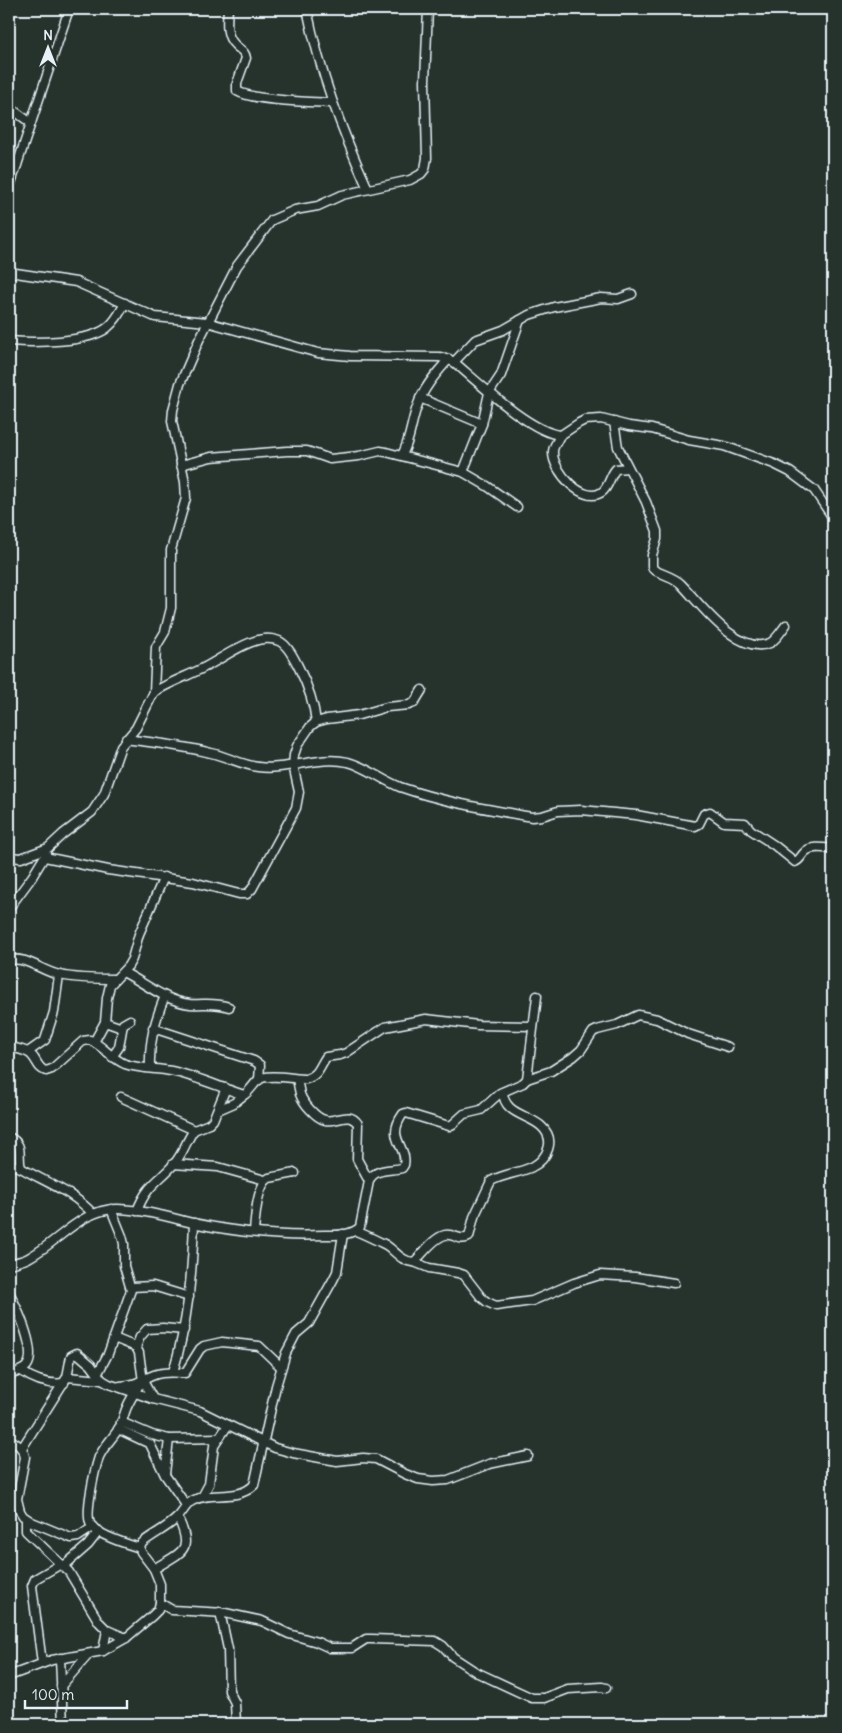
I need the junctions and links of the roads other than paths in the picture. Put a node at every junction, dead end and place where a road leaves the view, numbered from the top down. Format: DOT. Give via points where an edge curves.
graph roads {
  1 [pos="69,9"];
  2 [pos="228,9"];
  3 [pos="307,9"];
  4 [pos="428,9"];
  5 [pos="332,102"];
  6 [pos="9,107"];
  7 [pos="31,124"];
  8 [pos="9,155"];
  9 [pos="17,165"];
  10 [pos="9,189"];
  11 [pos="368,189"];
  12 [pos="9,272"];
  13 [pos="632,294"];
  14 [pos="125,303"];
  15 [pos="520,320"];
  16 [pos="207,322"];
  17 [pos="9,341"];
  18 [pos="452,360"];
  19 [pos="489,392"];
  20 [pos="420,398"];
  21 [pos="614,422"];
  22 [pos="482,424"];
  23 [pos="560,435"];
  24 [pos="402,456"];
  25 [pos="182,465"];
  26 [pos="628,468"];
  27 [pos="462,472"];
  28 [pos="517,507"];
  29 [pos="833,518"];
  30 [pos="786,626"];
  31 [pos="422,690"];
  32 [pos="154,692"];
  33 [pos="316,722"];
  34 [pos="126,739"];
  35 [pos="293,765"];
  36 [pos="48,848"];
  37 [pos="833,848"];
  38 [pos="9,857"];
  39 [pos="45,857"];
  40 [pos="164,878"];
  41 [pos="9,908"];
  42 [pos="9,960"];
  43 [pos="123,972"];
  44 [pos="59,975"];
  45 [pos="115,979"];
  46 [pos="165,996"];
  47 [pos="536,996"];
  48 [pos="229,1007"];
  49 [pos="130,1020"];
  50 [pos="105,1022"];
  51 [pos="533,1026"];
  52 [pos="122,1028"];
  53 [pos="153,1028"];
  54 [pos="94,1042"];
  55 [pos="9,1047"];
  56 [pos="728,1047"];
  57 [pos="28,1052"];
  58 [pos="112,1057"];
  59 [pos="150,1068"];
  60 [pos="297,1079"];
  61 [pos="527,1079"];
  62 [pos="259,1080"];
  63 [pos="226,1088"];
  64 [pos="503,1092"];
  65 [pos="244,1095"];
  66 [pos="120,1098"];
  67 [pos="492,1100"];
  68 [pos="504,1100"];
  69 [pos="218,1110"];
  70 [pos="194,1130"];
  71 [pos="9,1137"];
  72 [pos="9,1164"];
  73 [pos="173,1164"];
  74 [pos="21,1168"];
  75 [pos="295,1173"];
  76 [pos="371,1178"];
  77 [pos="265,1180"];
  78 [pos="111,1209"];
  79 [pos="137,1211"];
  80 [pos="93,1214"];
  81 [pos="194,1223"];
  82 [pos="356,1231"];
  83 [pos="254,1232"];
  84 [pos="343,1234"];
  85 [pos="414,1262"];
  86 [pos="9,1264"];
  87 [pos="674,1283"];
  88 [pos="131,1287"];
  89 [pos="9,1292"];
  90 [pos="189,1297"];
  91 [pos="184,1330"];
  92 [pos="114,1338"];
  93 [pos="136,1347"];
  94 [pos="282,1367"];
  95 [pos="20,1370"];
  96 [pos="173,1372"];
  97 [pos="9,1375"];
  98 [pos="100,1377"];
  99 [pos="66,1380"];
  100 [pos="142,1382"];
  101 [pos="118,1386"];
  102 [pos="134,1393"];
  103 [pos="152,1399"];
  104 [pos="228,1425"];
  105 [pos="120,1426"];
  106 [pos="219,1438"];
  107 [pos="9,1439"];
  108 [pos="170,1439"];
  109 [pos="263,1443"];
  110 [pos="22,1448"];
  111 [pos="528,1456"];
  112 [pos="165,1475"];
  113 [pos="202,1497"];
  114 [pos="186,1505"];
  115 [pos="178,1518"];
  116 [pos="26,1519"];
  117 [pos="96,1529"];
  118 [pos="140,1548"];
  119 [pos="63,1565"];
  120 [pos="154,1569"];
  121 [pos="160,1603"];
  122 [pos="220,1612"];
  123 [pos="107,1630"];
  124 [pos="126,1638"];
  125 [pos="103,1651"];
  126 [pos="89,1654"];
  127 [pos="60,1658"];
  128 [pos="42,1663"];
  129 [pos="9,1676"];
  130 [pos="61,1686"];
  131 [pos="606,1688"];
  132 [pos="63,1724"];
  133 [pos="236,1724"];
  1 -- 7 [label="street"];
  2 -- 5 [label="street" via="229,37 246,54 237,91 271,99"];
  3 -- 5 [label="street"];
  4 -- 11 [label="street" via="425,169 410,180"];
  5 -- 11 [label="street"];
  6 -- 7 [label="street"];
  7 -- 9 [label="street"];
  8 -- 9 [label="street"];
  9 -- 10 [label="street"];
  11 -- 16 [label="street" via="272,220 237,266"];
  12 -- 14 [label="street" via="76,282"];
  13 -- 15 [label="street" via="618,299 601,298 554,307"];
  14 -- 16 [label="street" via="163,319"];
  14 -- 17 [label="street" via="115,321 92,335 53,341"];
  15 -- 18 [label="street" via="475,340"];
  15 -- 19 [label="street" via="501,375"];
  16 -- 18 [label="street" via="326,354"];
  16 -- 25 [label="street" via="180,384 173,410 173,427"];
  18 -- 19 [label="street"];
  18 -- 20 [label="street" via="436,373"];
  19 -- 22 [label="street"];
  19 -- 23 [label="street" via="533,424"];
  20 -- 22 [label="street"];
  20 -- 24 [label="street"];
  21 -- 23 [label="street" via="585,420"];
  21 -- 26 [label="street" via="618,447"];
  21 -- 29 [label="street" via="716,444 774,464 814,490"];
  22 -- 27 [label="street"];
  23 -- 26 [label="street" via="553,455 566,480 577,490 597,494 605,489 616,469"];
  24 -- 25 [label="street" via="380,451 330,459 307,451 288,450 211,457"];
  24 -- 27 [label="street"];
  25 -- 32 [label="street" via="186,498 171,550 171,608 165,632 156,647"];
  26 -- 30 [label="street" via="657,531 653,569 680,583 701,608 742,640 756,644 770,642"];
  27 -- 28 [label="street"];
  31 -- 33 [label="street" via="414,703 408,705"];
  32 -- 33 [label="street" via="240,646 279,641 296,662 312,695"];
  32 -- 34 [label="street" via="136,728"];
  33 -- 35 [label="street" via="297,746"];
  34 -- 35 [label="street" via="190,748 258,767"];
  34 -- 36 [label="street" via="100,801 92,812"];
  35 -- 37 [label="street" via="326,760 348,762 399,786 443,800 532,817 581,810 636,815 695,826 704,814 710,812 724,822 745,823 795,862 811,848"];
  35 -- 40 [label="street" via="298,803 247,894"];
  36 -- 38 [label="street" via="21,858"];
  36 -- 39 [label="street"];
  39 -- 40 [label="street"];
  39 -- 41 [label="street"];
  40 -- 43 [label="street" via="132,959"];
  42 -- 44 [label="street" via="21,959"];
  43 -- 45 [label="street"];
  43 -- 46 [label="street"];
  44 -- 45 [label="street"];
  44 -- 57 [label="street" via="45,1040"];
  45 -- 50 [label="street" via="108,991"];
  46 -- 48 [label="street" via="190,1004 217,1003"];
  46 -- 53 [label="street"];
  47 -- 51 [label="street"];
  49 -- 52 [label="street"];
  50 -- 52 [label="street"];
  50 -- 54 [label="street"];
  51 -- 60 [label="street" via="478,1025 426,1019 392,1026 340,1055 326,1057 313,1077"];
  51 -- 61 [label="street"];
  52 -- 58 [label="street" via="119,1047"];
  53 -- 59 [label="street"];
  53 -- 62 [label="street" via="258,1063"];
  54 -- 57 [label="street" via="83,1041 50,1071 43,1071"];
  54 -- 58 [label="street"];
  55 -- 57 [label="street"];
  56 -- 61 [label="street" via="688,1034 658,1019 638,1015 597,1030 573,1057 551,1071"];
  58 -- 59 [label="street" via="133,1066"];
  59 -- 63 [label="street" via="183,1074"];
  60 -- 62 [label="street" via="275,1077"];
  60 -- 76 [label="street" via="303,1100 321,1119 332,1121 347,1117 355,1120 358,1129 357,1159 363,1172"];
  61 -- 64 [label="street"];
  62 -- 65 [label="street"];
  63 -- 65 [label="street"];
  63 -- 69 [label="street"];
  64 -- 67 [label="street"];
  64 -- 68 [label="street"];
  65 -- 69 [label="street"];
  66 -- 70 [label="street"];
  67 -- 68 [label="street"];
  67 -- 76 [label="street" via="481,1110 464,1114 448,1126 403,1114 396,1133 404,1166 379,1172"];
  68 -- 85 [label="street" via="518,1114 543,1128 549,1144 548,1152 543,1160 521,1172 492,1180 474,1217 469,1237 461,1239 444,1235"];
  69 -- 70 [label="street" via="209,1124"];
  70 -- 73 [label="street" via="184,1151"];
  71 -- 74 [label="street" via="20,1146"];
  72 -- 74 [label="street"];
  73 -- 77 [label="street" via="218,1167"];
  73 -- 79 [label="street" via="147,1190"];
  74 -- 80 [label="street" via="66,1191"];
  75 -- 77 [label="street"];
  76 -- 82 [label="street" via="360,1227"];
  77 -- 83 [label="street"];
  78 -- 79 [label="street"];
  78 -- 80 [label="street"];
  78 -- 88 [label="street" via="122,1236 124,1266"];
  79 -- 81 [label="street"];
  80 -- 86 [label="street" via="29,1258"];
  81 -- 83 [label="street"];
  81 -- 90 [label="street"];
  82 -- 84 [label="street"];
  82 -- 85 [label="street" via="388,1247 406,1261"];
  83 -- 84 [label="street" via="290,1236"];
  84 -- 94 [label="street" via="337,1272 309,1323 291,1342"];
  85 -- 87 [label="street" via="464,1275 481,1297 496,1306 532,1300 600,1275"];
  88 -- 90 [label="street" via="153,1286"];
  88 -- 92 [label="street"];
  89 -- 95 [label="street" via="29,1344 28,1364"];
  90 -- 91 [label="street"];
  91 -- 93 [label="street" via="147,1329"];
  91 -- 96 [label="street"];
  92 -- 93 [label="street"];
  92 -- 98 [label="street"];
  93 -- 100 [label="street"];
  94 -- 96 [label="street" via="259,1346 222,1342 200,1349 185,1373"];
  94 -- 109 [label="street"];
  95 -- 97 [label="street"];
  95 -- 99 [label="street" via="50,1384"];
  96 -- 100 [label="street" via="152,1375"];
  98 -- 99 [label="street"];
  98 -- 99 [label="street" via="77,1353 70,1356"];
  98 -- 101 [label="street"];
  99 -- 110 [label="street"];
  100 -- 101 [label="street"];
  100 -- 102 [label="street"];
  100 -- 103 [label="street"];
  101 -- 102 [label="street"];
  102 -- 103 [label="street"];
  102 -- 105 [label="street"];
  103 -- 104 [label="street" via="189,1407"];
  104 -- 106 [label="street"];
  104 -- 109 [label="street"];
  105 -- 108 [label="street"];
  105 -- 112 [label="street" via="150,1444"];
  105 -- 117 [label="street" via="99,1457 95,1472 89,1520"];
  106 -- 108 [label="street"];
  106 -- 113 [label="street" via="212,1456 209,1484"];
  107 -- 110 [label="street"];
  108 -- 112 [label="street"];
  109 -- 111 [label="street" via="293,1453 332,1460 370,1457 418,1479 433,1481 448,1480 489,1464"];
  109 -- 113 [label="street" via="254,1485 232,1495"];
  110 -- 116 [label="street" via="25,1457 18,1505"];
  112 -- 114 [label="street"];
  113 -- 114 [label="street"];
  114 -- 115 [label="street"];
  115 -- 118 [label="street" via="146,1540"];
  115 -- 120 [label="street" via="186,1534 185,1546"];
  116 -- 117 [label="street" via="71,1538"];
  116 -- 119 [label="street" via="26,1531"];
  117 -- 118 [label="street"];
  117 -- 119 [label="street" via="88,1546"];
  118 -- 120 [label="street"];
  119 -- 123 [label="street"];
  119 -- 128 [label="street" via="35,1579 32,1586"];
  120 -- 121 [label="street" via="160,1584"];
  121 -- 122 [label="street" via="172,1610"];
  121 -- 124 [label="street" via="158,1610"];
  122 -- 131 [label="street" via="262,1621 330,1648 352,1648 366,1639 435,1641 476,1672 532,1698 544,1698 568,1689"];
  122 -- 133 [label="street" via="228,1649 229,1691 235,1703"];
  123 -- 124 [label="street"];
  123 -- 125 [label="street"];
  124 -- 125 [label="street"];
  125 -- 126 [label="street"];
  126 -- 127 [label="street"];
  126 -- 130 [label="street"];
  127 -- 128 [label="street"];
  127 -- 130 [label="street"];
  128 -- 129 [label="street"];
  130 -- 132 [label="street"];
}
